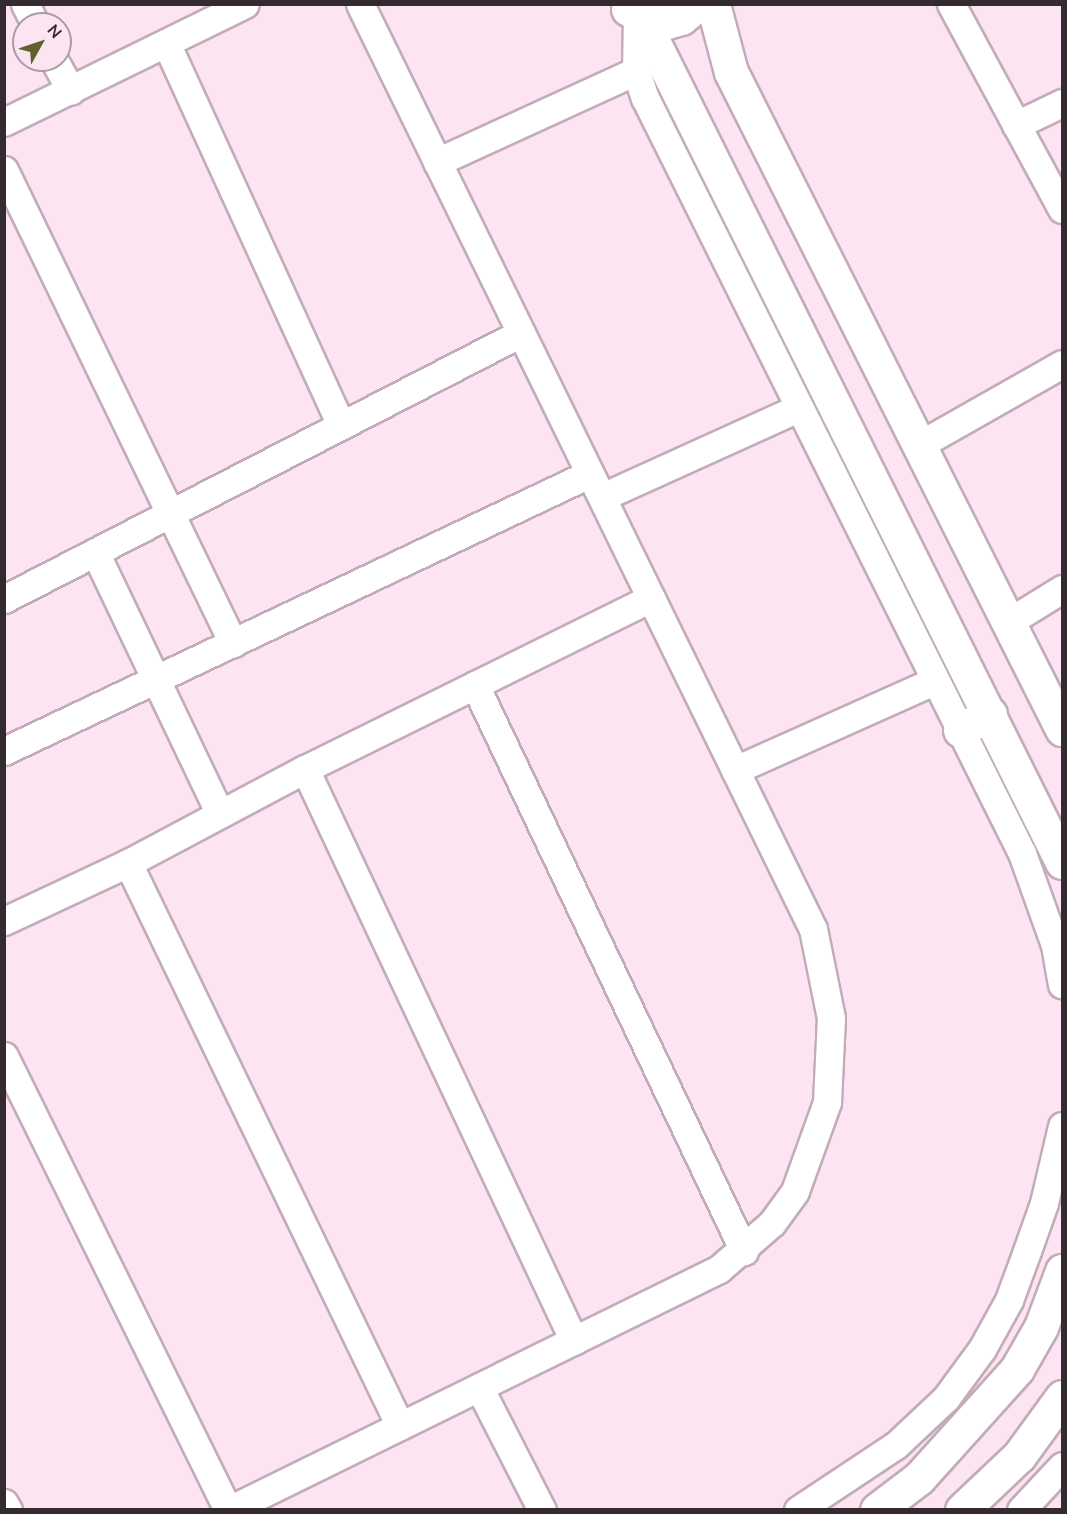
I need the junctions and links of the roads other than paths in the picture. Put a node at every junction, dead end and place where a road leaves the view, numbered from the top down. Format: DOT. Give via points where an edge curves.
graph roads {
  1 [pos="245,4"];
  2 [pos="360,4"];
  3 [pos="698,4"];
  4 [pos="713,4"];
  5 [pos="951,4"];
  6 [pos="634,13"];
  7 [pos="167,45"];
  8 [pos="636,71"];
  9 [pos="60,72"];
  10 [pos="70,91"];
  11 [pos="1062,103"];
  12 [pos="4,122"];
  13 [pos="1016,125"];
  14 [pos="437,162"];
  15 [pos="4,170"];
  16 [pos="1062,209"];
  17 [pos="520,333"];
  18 [pos="1062,364"];
  19 [pos="798,408"];
  20 [pos="341,425"];
  21 [pos="919,445"];
  22 [pos="589,474"];
  23 [pos="602,497"];
  24 [pos="172,512"];
  25 [pos="95,552"];
  26 [pos="1062,590"];
  27 [pos="651,598"];
  28 [pos="4,599"];
  29 [pos="1007,623"];
  30 [pos="233,643"];
  31 [pos="156,679"];
  32 [pos="934,681"];
  33 [pos="475,685"];
  34 [pos="990,714"];
  35 [pos="1062,729"];
  36 [pos="960,730"];
  37 [pos="4,751"];
  38 [pos="305,769"];
  39 [pos="735,770"];
  40 [pos="220,814"];
  41 [pos="1062,862"];
  42 [pos="128,863"];
  43 [pos="4,921"];
  44 [pos="1062,984"];
  45 [pos="4,1056"];
  46 [pos="1062,1126"];
  47 [pos="744,1251"];
  48 [pos="1062,1271"];
  49 [pos="574,1341"];
  50 [pos="479,1387"];
  51 [pos="1062,1397"];
  52 [pos="400,1426"];
  53 [pos="1062,1466"];
  54 [pos="4,1503"];
  55 [pos="8,1509"];
  56 [pos="229,1509"];
  57 [pos="542,1509"];
  58 [pos="798,1509"];
  59 [pos="877,1509"];
  60 [pos="962,1509"];
  61 [pos="1021,1509"];
  1 -- 7 [label="street"];
  2 -- 14 [label="street"];
  3 -- 6 [label="main road" via="681,18 667,22"];
  4 -- 21 [label="main road" via="731,72"];
  5 -- 13 [label="street"];
  6 -- 8 [label="street"];
  6 -- 34 [label="main road"];
  7 -- 10 [label="street"];
  7 -- 20 [label="street"];
  8 -- 14 [label="street"];
  8 -- 19 [label="street" via="645,99"];
  9 -- 10 [label="street"];
  10 -- 12 [label="street"];
  11 -- 13 [label="street"];
  13 -- 16 [label="street"];
  14 -- 17 [label="street"];
  15 -- 24 [label="street"];
  17 -- 20 [label="street"];
  17 -- 22 [label="street"];
  18 -- 21 [label="street"];
  19 -- 23 [label="street"];
  19 -- 32 [label="street"];
  20 -- 24 [label="street"];
  21 -- 29 [label="main road"];
  22 -- 23 [label="street"];
  22 -- 30 [label="street"];
  23 -- 27 [label="street"];
  24 -- 25 [label="street"];
  24 -- 30 [label="street"];
  25 -- 28 [label="street"];
  25 -- 31 [label="street"];
  26 -- 29 [label="street"];
  27 -- 33 [label="street"];
  27 -- 39 [label="street"];
  29 -- 35 [label="main road"];
  30 -- 31 [label="street"];
  31 -- 37 [label="street"];
  31 -- 40 [label="street"];
  32 -- 36 [label="street"];
  32 -- 39 [label="street"];
  33 -- 38 [label="street"];
  33 -- 47 [label="street"];
  34 -- 36 [label="main road"];
  34 -- 41 [label="main road"];
  36 -- 44 [label="street" via="1022,853 1055,945"];
  38 -- 40 [label="street"];
  38 -- 49 [label="street"];
  39 -- 47 [label="street" via="813,929 831,1018 827,1102 795,1191 772,1223"];
  40 -- 42 [label="street"];
  42 -- 43 [label="street"];
  42 -- 52 [label="street"];
  45 -- 56 [label="street"];
  46 -- 58 [label="street" via="1028,1251 1009,1300 982,1350 946,1398 896,1445"];
  47 -- 49 [label="street" via="719,1269"];
  48 -- 59 [label="main road" via="1041,1327 1017,1369 936,1461"];
  49 -- 50 [label="street"];
  50 -- 52 [label="street"];
  50 -- 57 [label="street"];
  51 -- 60 [label="main road" via="1019,1456"];
  52 -- 56 [label="street"];
  53 -- 61 [label="street"];
  54 -- 55 [label="street"];
}
